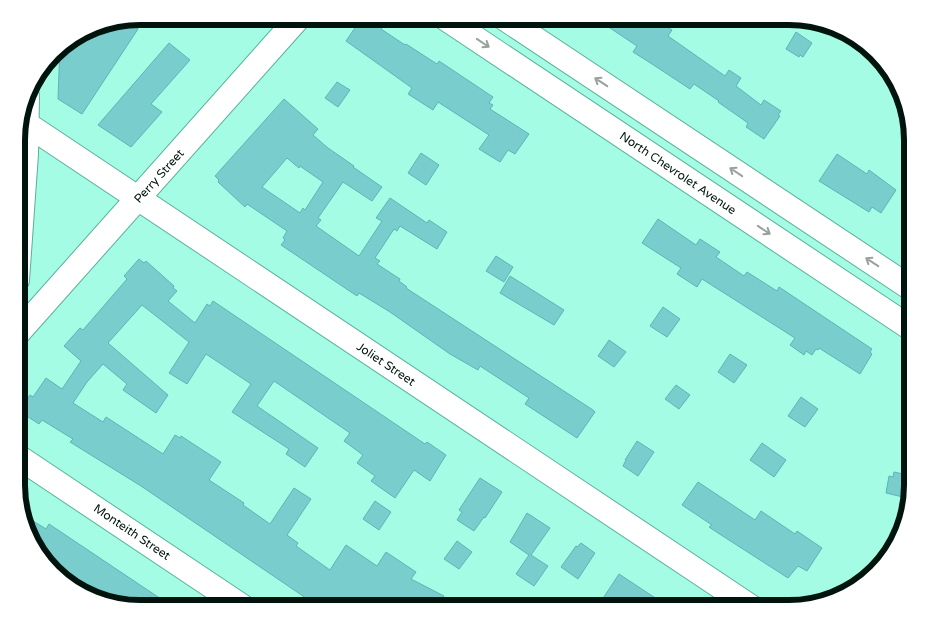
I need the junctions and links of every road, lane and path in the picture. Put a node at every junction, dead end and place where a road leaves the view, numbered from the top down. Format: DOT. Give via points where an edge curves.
graph roads {
  1 [pos="292,25"];
  2 [pos="456,25"];
  3 [pos="515,25"];
  4 [pos="26,124"];
  5 [pos="677,133"];
  6 [pos="659,160"];
  7 [pos="138,199"];
  8 [pos="904,284"];
  9 [pos="25,316"];
  10 [pos="904,324"];
  11 [pos="25,461"];
  12 [pos="234,600"];
  13 [pos="740,600"];
  1 -- 7 [label="street, Perry Street"];
  2 -- 6 [label="street, North Chevrolet Avenue, one-way"];
  5 -- 3 [label="street, one-way"];
  4 -- 7 [label="street, Joliet Street"];
  5 -- 6 [label="street"];
  8 -- 5 [label="street, one-way"];
  6 -- 10 [label="street, North Chevrolet Avenue, one-way"];
  7 -- 9 [label="street, Perry Street"];
  7 -- 13 [label="street, Joliet Street"];
  11 -- 12 [label="street, Monteith Street"];
}
